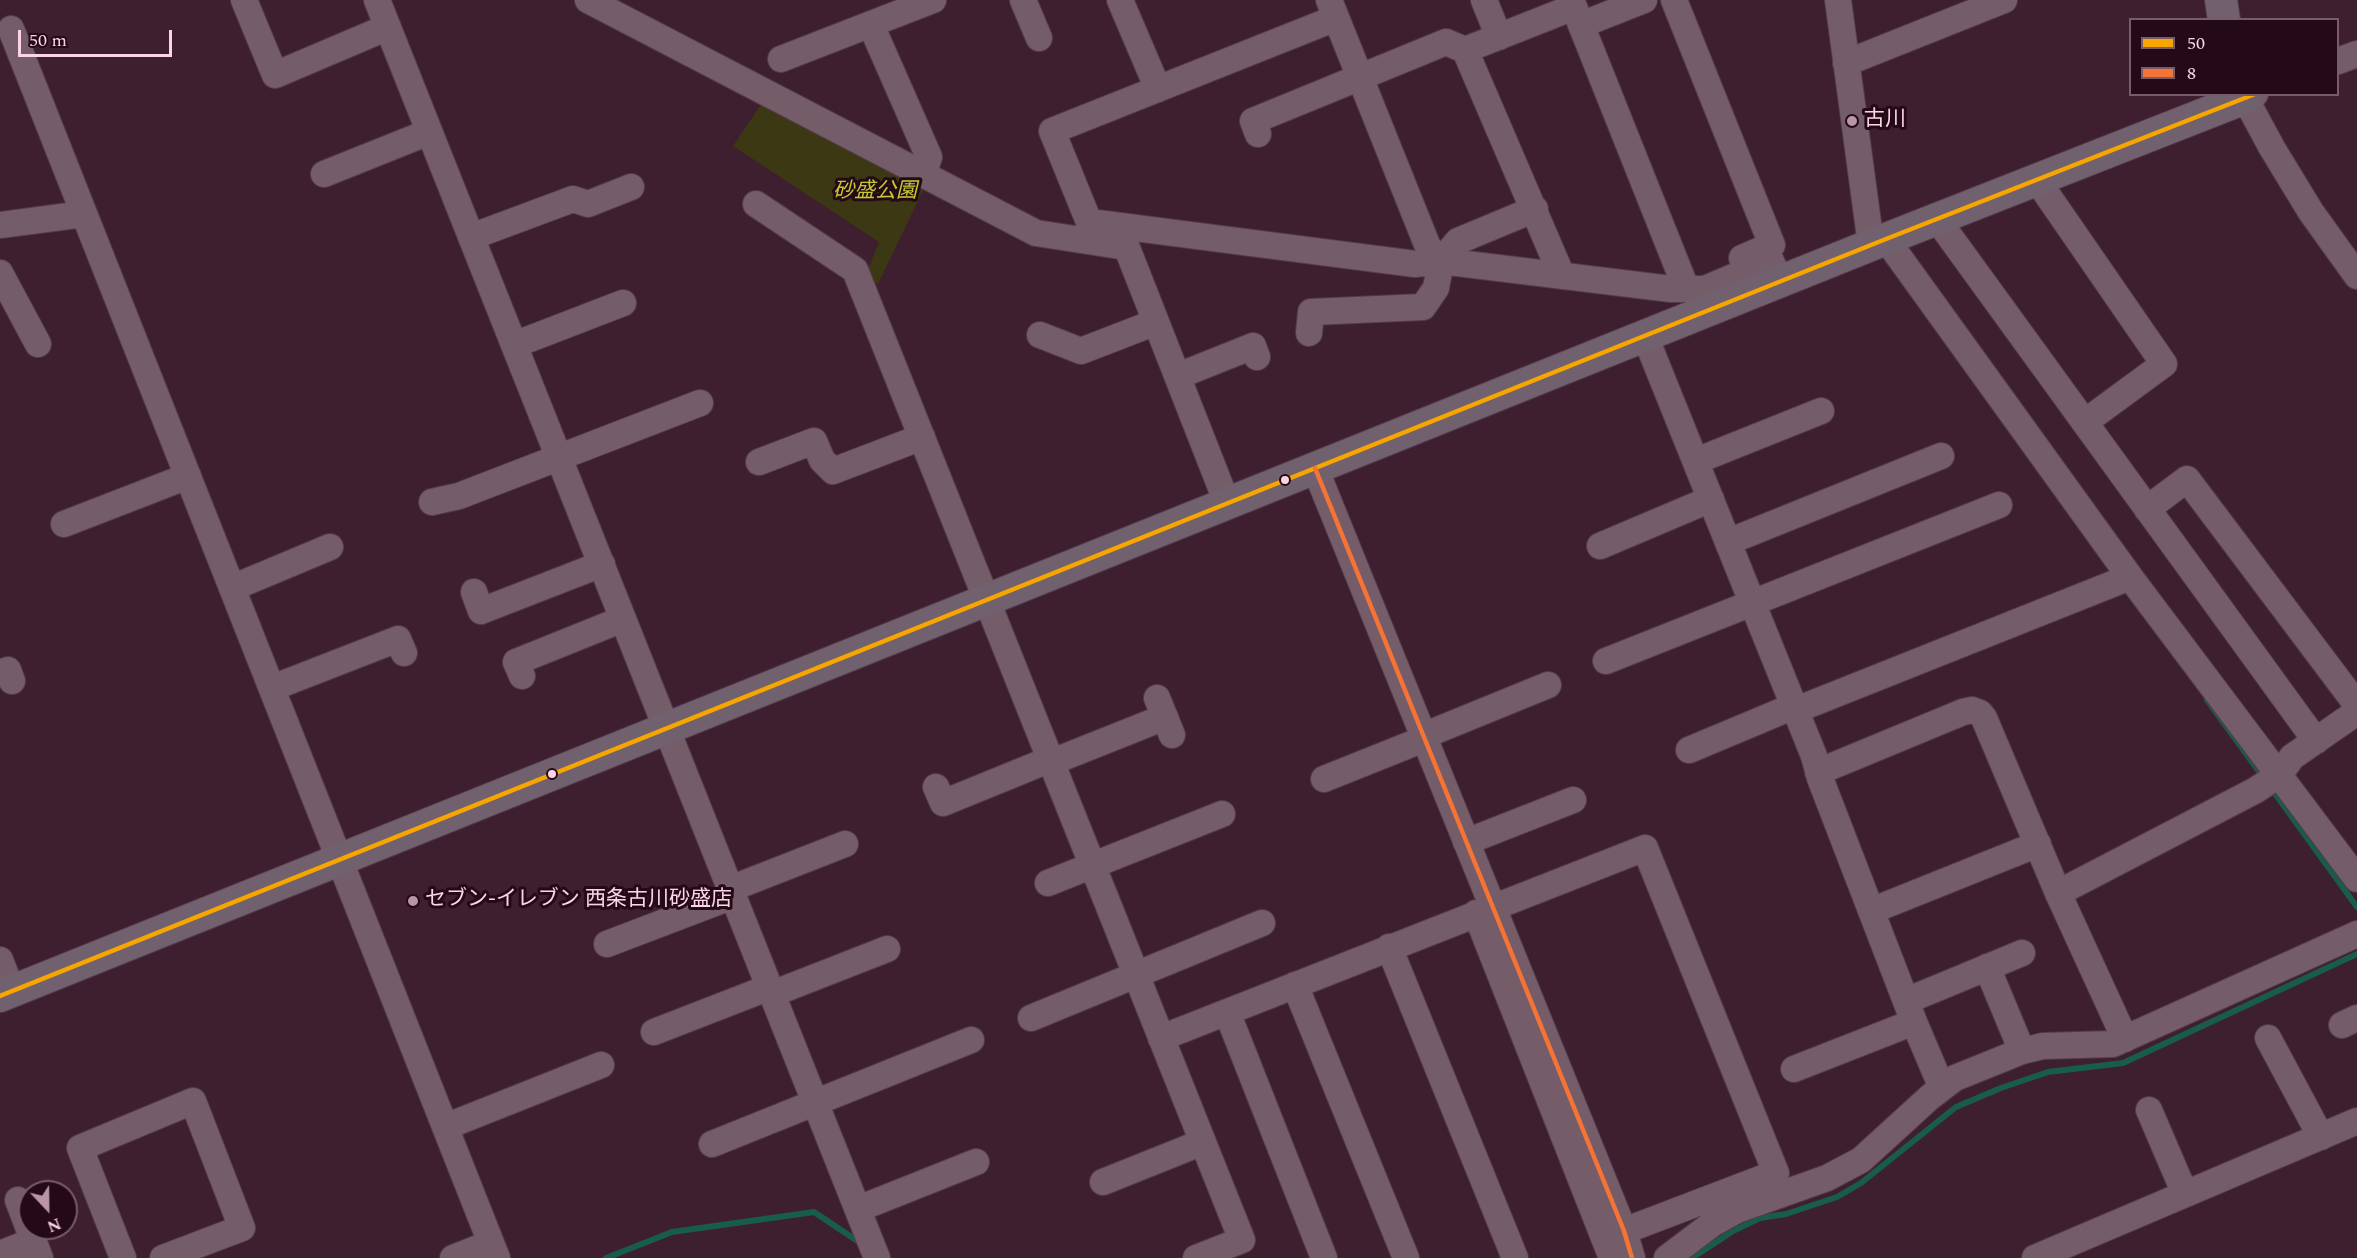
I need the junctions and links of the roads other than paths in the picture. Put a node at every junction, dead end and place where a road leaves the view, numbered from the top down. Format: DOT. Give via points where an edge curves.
graph roads {
  1 [pos="244,0"];
  2 [pos="377,0"];
  3 [pos="588,0"];
  4 [pos="931,0"];
  5 [pos="1023,0"];
  6 [pos="1120,0"];
  7 [pos="1484,0"];
  8 [pos="1644,0"];
  9 [pos="1674,0"];
  10 [pos="1838,0"];
  11 [pos="2004,0"];
  12 [pos="2221,0"];
  13 [pos="1332,9"];
  14 [pos="2224,18"];
  15 [pos="871,25"];
  16 [pos="1581,25"];
  17 [pos="388,27"];
  18 [pos="11,29"];
  19 [pos="1499,37"];
  20 [pos="1039,38"];
  21 [pos="1465,50"];
  22 [pos="2357,54"];
  23 [pos="781,59"];
  24 [pos="2339,60"];
  25 [pos="1846,63"];
  26 [pos="1360,79"];
  27 [pos="1158,89"];
  28 [pos="2248,96"];
  29 [pos="429,132"];
  30 [pos="1258,134"];
  31 [pos="926,169"];
  32 [pos="324,174"];
  33 [pos="2037,180"];
  34 [pos="631,187"];
  35 [pos="756,204"];
  36 [pos="1534,209"];
  37 [pos="84,214"];
  38 [pos="1936,219"];
  39 [pos="0,225"];
  40 [pos="1120,236"];
  41 [pos="471,237"];
  42 [pos="1879,242"];
  43 [pos="1441,261"];
  44 [pos="0,273"];
  45 [pos="1562,276"];
  46 [pos="2357,276"];
  47 [pos="1780,281"];
  48 [pos="1685,285"];
  49 [pos="623,303"];
  50 [pos="1156,322"];
  51 [pos="1309,333"];
  52 [pos="1040,335"];
  53 [pos="1645,336"];
  54 [pos="38,344"];
  55 [pos="514,345"];
  56 [pos="1257,357"];
  57 [pos="1178,376"];
  58 [pos="700,403"];
  59 [pos="1821,411"];
  60 [pos="2085,423"];
  61 [pos="922,437"];
  62 [pos="1941,456"];
  63 [pos="559,457"];
  64 [pos="1695,461"];
  65 [pos="759,462"];
  66 [pos="1315,468"];
  67 [pos="188,476"];
  68 [pos="1711,500"];
  69 [pos="432,502"];
  70 [pos="1227,503"];
  71 [pos="1999,505"];
  72 [pos="2147,509"];
  73 [pos="64,524"];
  74 [pos="1728,542"];
  75 [pos="1600,546"];
  76 [pos="330,547"];
  77 [pos="602,564"];
  78 [pos="2130,578"];
  79 [pos="232,588"];
  80 [pos="474,592"];
  81 [pos="988,599"];
  82 [pos="1753,603"];
  83 [pos="623,619"];
  84 [pos="404,653"];
  85 [pos="1606,661"];
  86 [pos="522,676"];
  87 [pos="1548,685"];
  88 [pos="272,688"];
  89 [pos="2357,705"];
  90 [pos="1795,708"];
  91 [pos="2357,712"];
  92 [pos="1165,717"];
  93 [pos="666,728"];
  94 [pos="1424,738"];
  95 [pos="2316,741"];
  96 [pos="1689,750"];
  97 [pos="1052,760"];
  98 [pos="1818,772"];
  99 [pos="2280,774"];
  100 [pos="1324,779"];
  101 [pos="936,787"];
  102 [pos="1573,800"];
  103 [pos="1222,814"];
  104 [pos="1466,842"];
  105 [pos="845,844"];
  106 [pos="2037,844"];
  107 [pos="339,860"];
  108 [pos="1093,865"];
  109 [pos="2357,879"];
  110 [pos="1048,883"];
  111 [pos="732,892"];
  112 [pos="2058,892"];
  113 [pos="1484,910"];
  114 [pos="1871,911"];
  115 [pos="1262,923"];
  116 [pos="2357,934"];
  117 [pos="607,944"];
  118 [pos="1389,947"];
  119 [pos="887,949"];
  120 [pos="2022,953"];
  121 [pos="0,960"];
  122 [pos="1987,967"];
  123 [pos="1136,974"];
  124 [pos="1295,985"];
  125 [pos="771,991"];
  126 [pos="6,994"];
  127 [pos="1910,1011"];
  128 [pos="1227,1012"];
  129 [pos="1031,1018"];
  130 [pos="654,1032"];
  131 [pos="1161,1038"];
  132 [pos="2268,1038"];
  133 [pos="2125,1039"];
  134 [pos="971,1040"];
  135 [pos="2022,1051"];
  136 [pos="601,1065"];
  137 [pos="1794,1069"];
  138 [pos="1942,1088"];
  139 [pos="815,1102"];
  140 [pos="2149,1110"];
  141 [pos="2357,1121"];
  142 [pos="445,1127"];
  143 [pos="2321,1137"];
  144 [pos="1203,1142"];
  145 [pos="712,1144"];
  146 [pos="976,1162"];
  147 [pos="1103,1182"];
  148 [pos="2185,1194"];
  149 [pos="1598,1195"];
  150 [pos="858,1209"];
  151 [pos="1624,1232"];
  152 [pos="37,1249"];
  153 [pos="494,1250"];
  154 [pos="0,1254"];
  155 [pos="123,1258"];
  156 [pos="163,1258"];
  157 [pos="453,1258"];
  158 [pos="878,1258"];
  159 [pos="1196,1258"];
  160 [pos="1324,1258"];
  161 [pos="1406,1258"];
  162 [pos="1515,1258"];
  163 [pos="1612,1258"];
  164 [pos="1632,1258"];
  165 [pos="1667,1258"];
  166 [pos="2036,1258"];
  1 -- 17 [label="street" via="275,75"];
  2 -- 17 [label="street"];
  3 -- 31 [label="street"];
  4 -- 15 [label="street"];
  5 -- 20 [label="street"];
  6 -- 27 [label="street"];
  7 -- 19 [label="street"];
  8 -- 16 [label="street"];
  9 -- 48 [label="street" via="1772,245"];
  10 -- 25 [label="street"];
  11 -- 25 [label="street"];
  12 -- 14 [label="main road"];
  13 -- 26 [label="street"];
  13 -- 27 [label="street"];
  15 -- 23 [label="street"];
  15 -- 31 [label="street"];
  16 -- 19 [label="street" via="1574,7"];
  16 -- 48 [label="street"];
  17 -- 29 [label="street"];
  18 -- 37 [label="street"];
  19 -- 21 [label="street"];
  21 -- 26 [label="street" via="1446,42"];
  21 -- 36 [label="street"];
  22 -- 24 [label="street"];
  25 -- 42 [label="street"];
  26 -- 30 [label="street" via="1253,122"];
  26 -- 43 [label="street" via="1428,247"];
  27 -- 40 [label="street" via="1052,131 1089,222"];
  28 -- 33 [label="main road"];
  28 -- 46 [label="street" via="2272,148"];
  29 -- 32 [label="street"];
  29 -- 41 [label="street"];
  31 -- 40 [label="street" via="1036,234"];
  33 -- 38 [label="main road"];
  33 -- 60 [label="street" via="2164,364"];
  34 -- 41 [label="street" via="588,204 573,198"];
  35 -- 61 [label="street" via="855,270"];
  36 -- 43 [label="street" via="1458,241"];
  36 -- 45 [label="street"];
  37 -- 39 [label="street"];
  37 -- 67 [label="street"];
  38 -- 42 [label="main road"];
  38 -- 60 [label="street"];
  40 -- 43 [label="street" via="1415,264"];
  40 -- 50 [label="street"];
  41 -- 55 [label="street"];
  42 -- 47 [label="main road"];
  42 -- 78 [label="street"];
  43 -- 45 [label="street"];
  43 -- 51 [label="street" via="1436,288 1424,307 1311,312"];
  44 -- 54 [label="street"];
  45 -- 48 [label="street" via="1671,289"];
  47 -- 48 [label="street" via="1771,261 1705,289"];
  47 -- 53 [label="main road"];
  49 -- 55 [label="street"];
  50 -- 52 [label="street" via="1081,351"];
  50 -- 57 [label="street"];
  53 -- 64 [label="street"];
  53 -- 66 [label="main road"];
  55 -- 63 [label="street"];
  56 -- 57 [label="street" via="1252,346"];
  57 -- 70 [label="street"];
  58 -- 63 [label="street"];
  59 -- 64 [label="street"];
  60 -- 72 [label="street"];
  61 -- 65 [label="street" via="833,471 822,460 814,441"];
  61 -- 81 [label="street"];
  62 -- 74 [label="street"];
  63 -- 69 [label="street" via="459,496"];
  63 -- 77 [label="street"];
  64 -- 68 [label="street"];
  66 -- 70 [label="main road"];
  66 -- 94 [label="street"];
  67 -- 73 [label="street"];
  67 -- 79 [label="street"];
  68 -- 74 [label="street"];
  68 -- 75 [label="street"];
  70 -- 81 [label="main road"];
  71 -- 82 [label="street"];
  72 -- 89 [label="street" via="2187,479"];
  72 -- 95 [label="street"];
  74 -- 82 [label="street"];
  76 -- 79 [label="street"];
  77 -- 80 [label="street" via="482,611"];
  77 -- 83 [label="street"];
  78 -- 90 [label="street"];
  78 -- 99 [label="street"];
  79 -- 88 [label="street"];
  81 -- 93 [label="main road"];
  81 -- 97 [label="street"];
  82 -- 85 [label="street"];
  82 -- 90 [label="street"];
  83 -- 86 [label="street" via="516,662"];
  83 -- 93 [label="street"];
  84 -- 88 [label="street" via="398,639"];
  87 -- 94 [label="street"];
  88 -- 107 [label="street"];
  90 -- 96 [label="street"];
  90 -- 98 [label="street"];
  91 -- 95 [label="street"];
  92 -- 97 [label="street"];
  93 -- 107 [label="main road"];
  93 -- 111 [label="street"];
  94 -- 100 [label="street"];
  94 -- 104 [label="street"];
  95 -- 99 [label="street" via="2292,757"];
  97 -- 101 [label="street" via="943,803"];
  97 -- 108 [label="street"];
  98 -- 106 [label="street" via="1972,710 1984,718"];
  98 -- 114 [label="street"];
  99 -- 109 [label="street"];
  99 -- 112 [label="street"];
  102 -- 104 [label="street"];
  103 -- 108 [label="street"];
  104 -- 113 [label="street"];
  105 -- 111 [label="street"];
  106 -- 112 [label="street"];
  106 -- 114 [label="street"];
  107 -- 126 [label="main road"];
  107 -- 142 [label="street"];
  108 -- 110 [label="street"];
  108 -- 123 [label="street"];
  111 -- 117 [label="street"];
  111 -- 125 [label="street"];
  112 -- 133 [label="street"];
  113 -- 118 [label="street"];
  113 -- 149 [label="street"];
  113 -- 151 [label="street" via="1645,848 1650,858 1776,1173"];
  114 -- 127 [label="street"];
  115 -- 123 [label="street"];
  116 -- 133 [label="street"];
  118 -- 124 [label="street"];
  118 -- 162 [label="street"];
  119 -- 125 [label="street"];
  120 -- 122 [label="street"];
  121 -- 126 [label="street"];
  122 -- 127 [label="street"];
  122 -- 135 [label="street"];
  123 -- 129 [label="street"];
  123 -- 131 [label="street"];
  124 -- 128 [label="street"];
  124 -- 161 [label="street"];
  125 -- 130 [label="street"];
  125 -- 139 [label="street"];
  127 -- 137 [label="street"];
  127 -- 138 [label="street"];
  128 -- 131 [label="street"];
  128 -- 160 [label="street"];
  131 -- 144 [label="street"];
  132 -- 143 [label="street"];
  133 -- 135 [label="street" via="2114,1044 2043,1046"];
  134 -- 139 [label="street"];
  135 -- 138 [label="street" via="1955,1078"];
  136 -- 142 [label="street"];
  138 -- 165 [label="street" via="1861,1160 1827,1178 1737,1210"];
  139 -- 145 [label="street"];
  139 -- 150 [label="street"];
  140 -- 148 [label="street"];
  141 -- 143 [label="street"];
  142 -- 153 [label="street"];
  143 -- 148 [label="street"];
  144 -- 147 [label="street"];
  144 -- 159 [label="street" via="1242,1240"];
  146 -- 150 [label="street"];
  148 -- 166 [label="street"];
  149 -- 151 [label="street"];
  149 -- 163 [label="street"];
  150 -- 158 [label="street"];
  151 -- 164 [label="street"];
  152 -- 154 [label="street"];
  153 -- 157 [label="street"];
  155 -- 156 [label="street" via="80,1148 192,1101 242,1228"];
}
